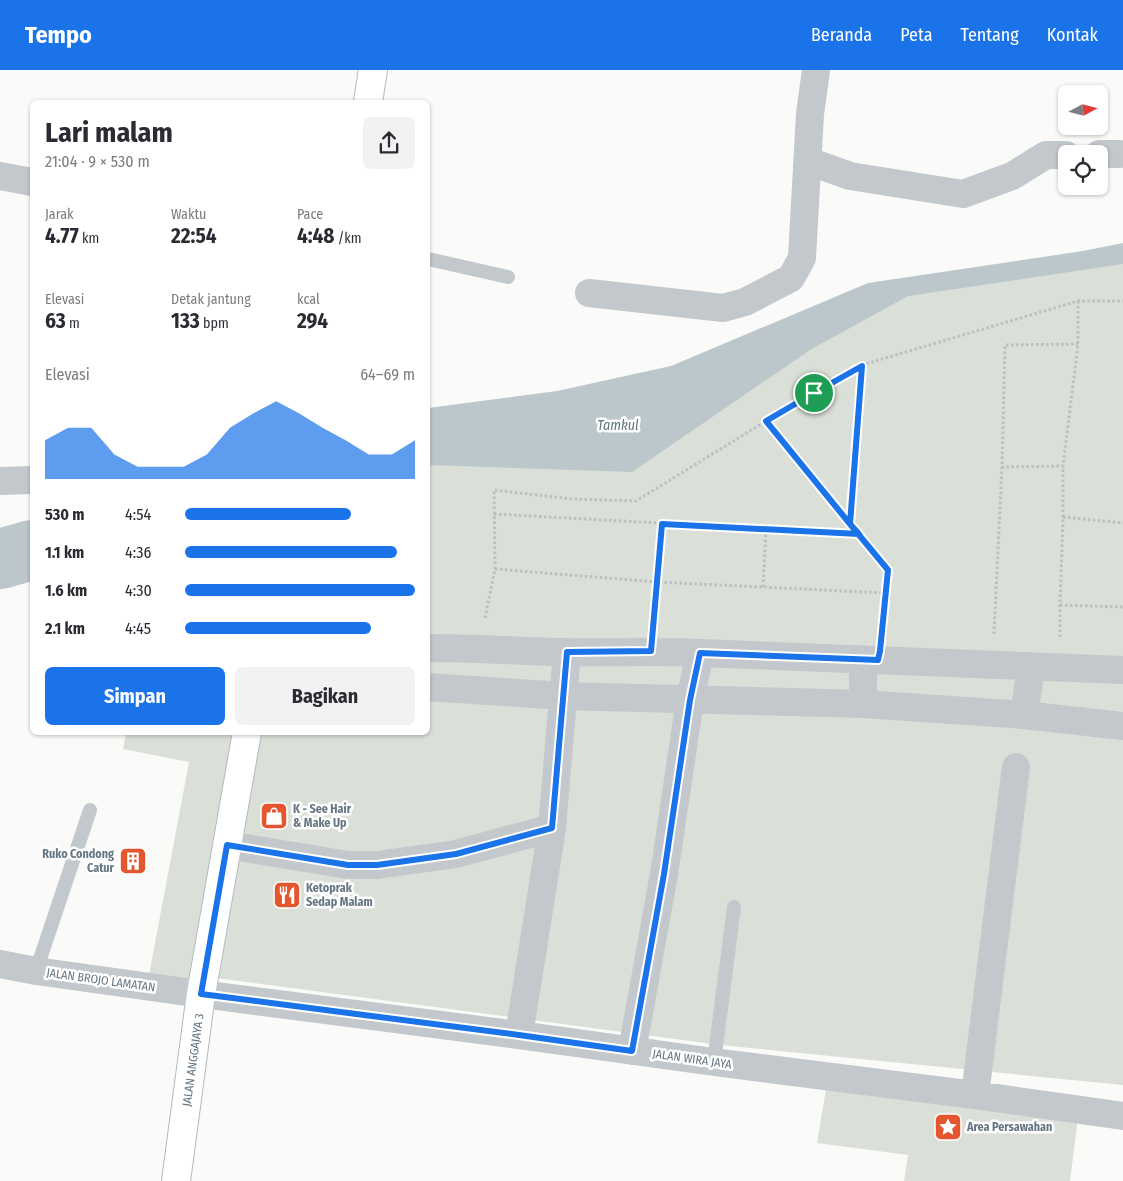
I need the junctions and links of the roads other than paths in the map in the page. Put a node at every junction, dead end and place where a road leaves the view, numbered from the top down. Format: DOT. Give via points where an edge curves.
graph roads {
  1 [pos="373,70"];
  2 [pos="816,70"];
  3 [pos="368,100"];
  4 [pos="1058,154"];
  5 [pos="808,161"];
  6 [pos="0,176"];
  7 [pos="30,182"];
  8 [pos="430,259"];
  9 [pos="508,276"];
  10 [pos="589,292"];
  11 [pos="30,480"];
  12 [pos="0,481"];
  13 [pos="430,648"];
  14 [pos="567,652"];
  15 [pos="700,653"];
  16 [pos="870,660"];
  17 [pos="1031,667"];
  18 [pos="1123,670"];
  19 [pos="430,687"];
  20 [pos="563,696"];
  21 [pos="690,700"];
  22 [pos="863,704"];
  23 [pos="1024,716"];
  24 [pos="1123,726"];
  25 [pos="246,735"];
  26 [pos="1016,767"];
  27 [pos="90,810"];
  28 [pos="552,828"];
  29 [pos="227,845"];
  30 [pos="734,907"];
  31 [pos="0,964"];
  32 [pos="36,971"];
  33 [pos="201,994"];
  34 [pos="519,1035"];
  35 [pos="632,1051"];
  36 [pos="714,1062"];
  37 [pos="975,1095"];
  38 [pos="1123,1116"];
  39 [pos="176,1181"];
  1 -- 3 [label="main road"];
  2 -- 5 [label="street"];
  4 -- 5 [label="street" via="1046,155 1012,176 963,194 850,176"];
  5 -- 10 [label="street" via="802,258 791,278 745,302 723,308"];
  6 -- 7 [label="street"];
  8 -- 9 [label="lane"];
  11 -- 12 [label="street"];
  13 -- 14 [label="street"];
  14 -- 15 [label="street"];
  14 -- 20 [label="street"];
  15 -- 16 [label="street"];
  15 -- 21 [label="street"];
  16 -- 17 [label="street"];
  16 -- 22 [label="street"];
  17 -- 18 [label="street"];
  17 -- 23 [label="street"];
  19 -- 20 [label="street"];
  20 -- 21 [label="street"];
  20 -- 28 [label="street"];
  21 -- 22 [label="street"];
  21 -- 35 [label="street" via="664,874"];
  22 -- 23 [label="street"];
  23 -- 24 [label="street"];
  25 -- 29 [label="main road, JALAN ANGGAJAYA 3"];
  26 -- 37 [label="street"];
  27 -- 32 [label="lane"];
  28 -- 29 [label="street" via="456,854 377,865 348,865"];
  28 -- 34 [label="street"];
  29 -- 33 [label="main road, JALAN ANGGAJAYA 3"];
  30 -- 36 [label="lane"];
  31 -- 32 [label="street, JALAN BROJO LAMATAN"];
  32 -- 33 [label="street, JALAN BROJO LAMATAN"];
  33 -- 34 [label="street, JALAN WIRA JAYA"];
  33 -- 39 [label="main road, JALAN ANGGAJAYA 3"];
  34 -- 35 [label="street, JALAN WIRA JAYA"];
  35 -- 36 [label="street, JALAN WIRA JAYA"];
  36 -- 37 [label="street, JALAN WIRA JAYA"];
  37 -- 38 [label="street, JALAN WIRA JAYA"];
}
